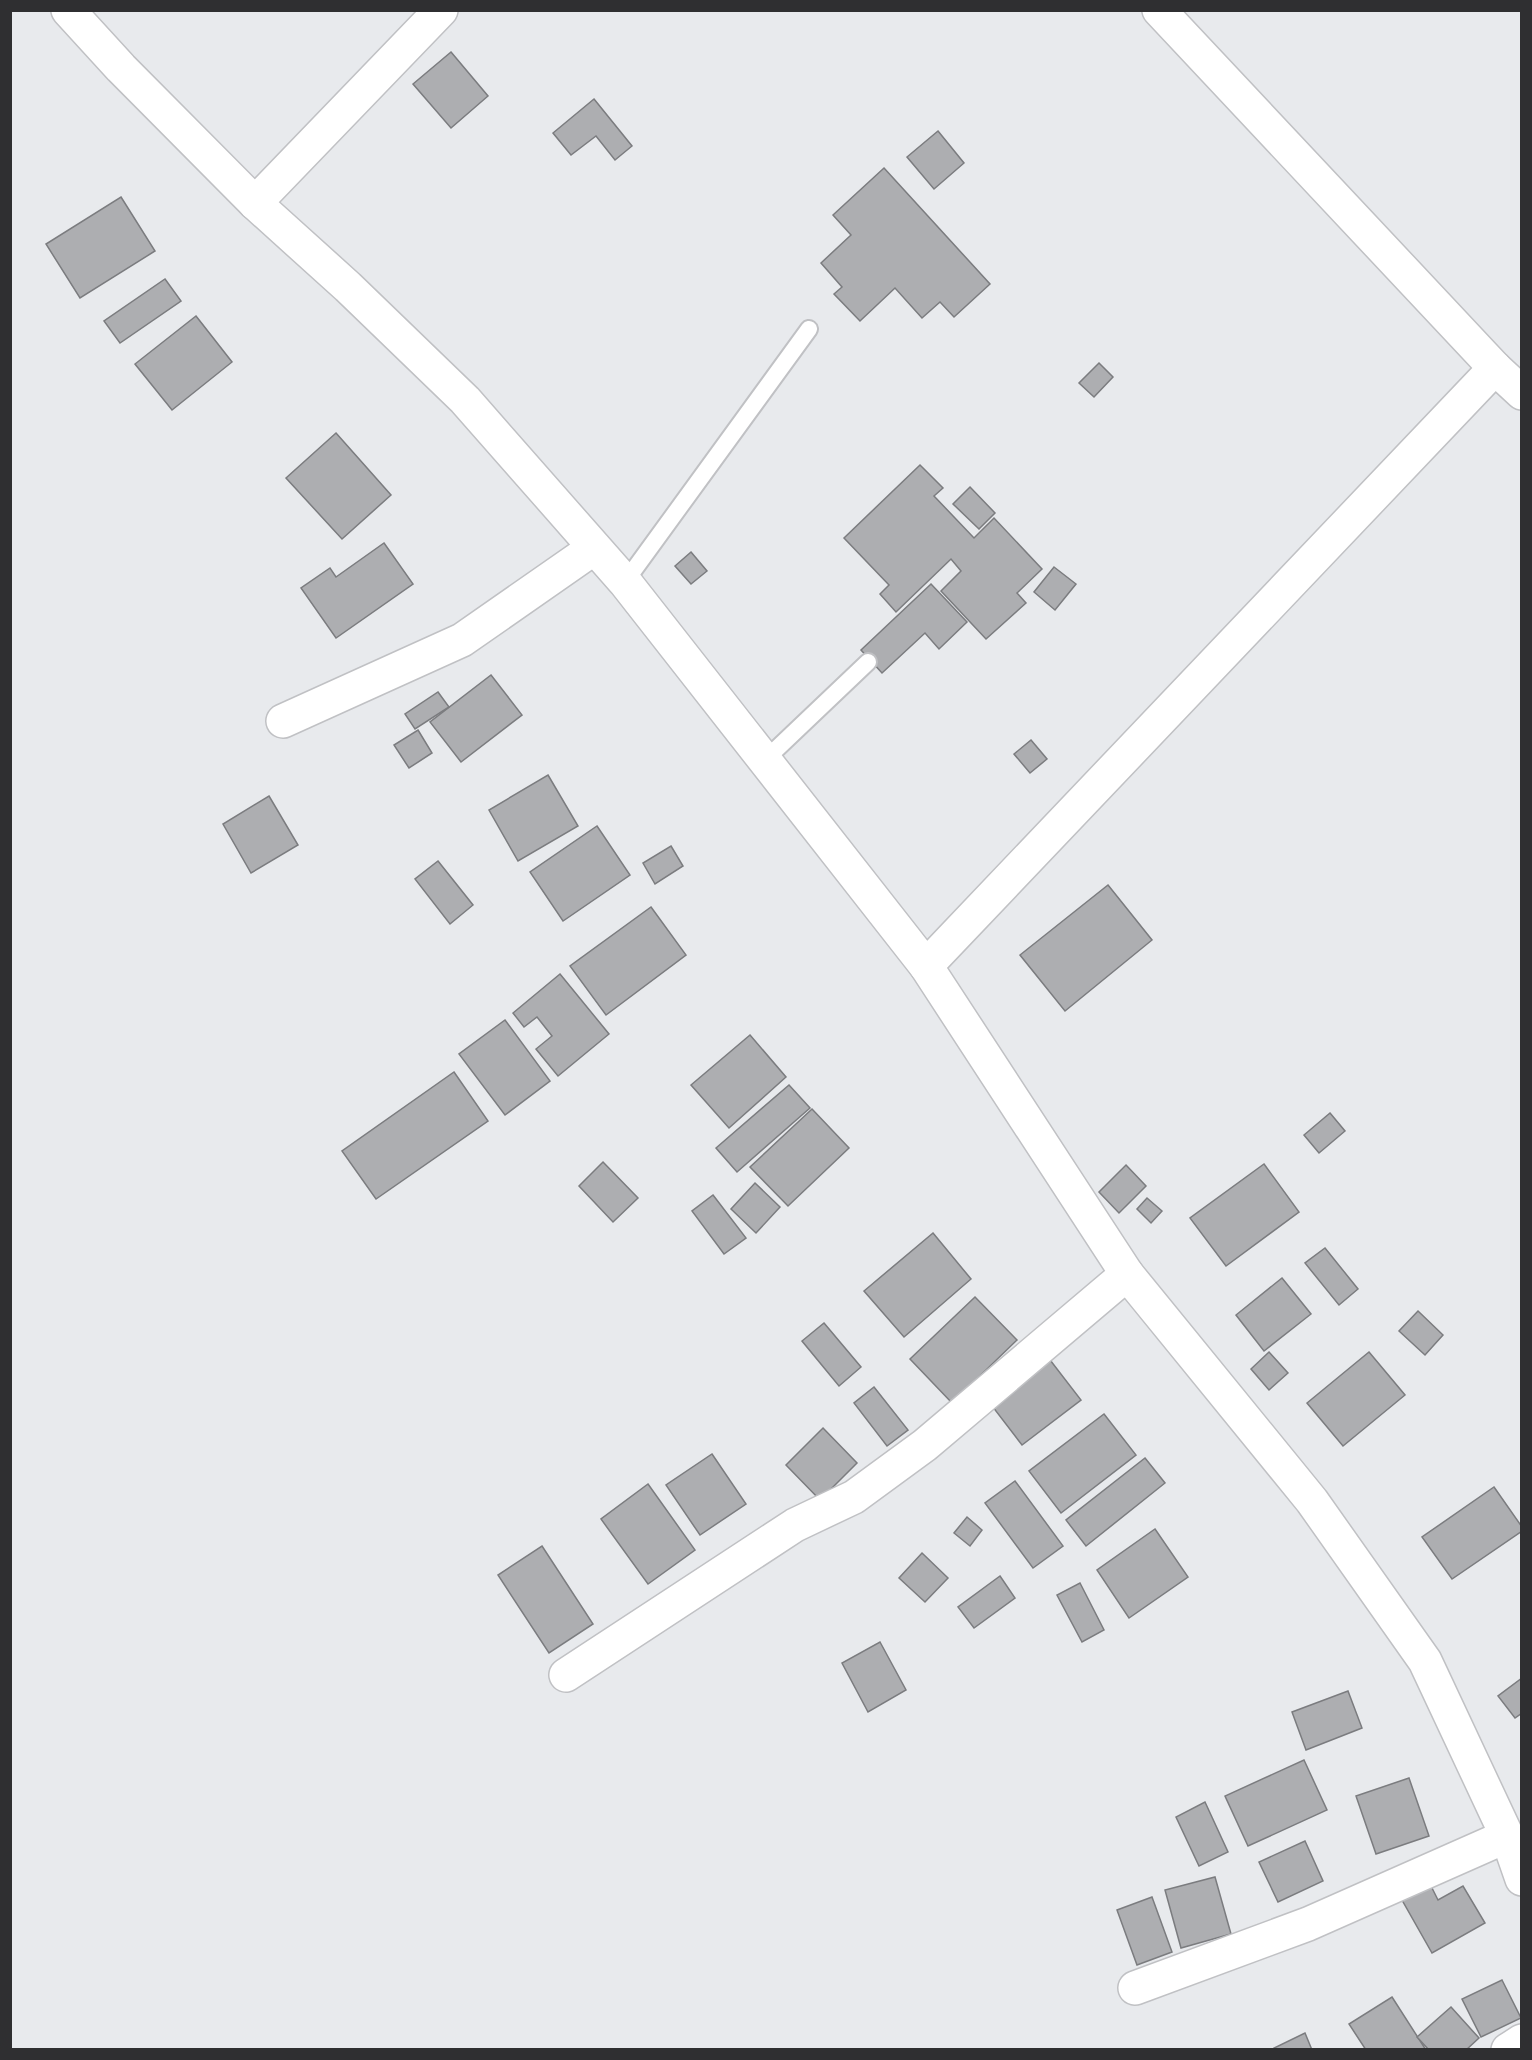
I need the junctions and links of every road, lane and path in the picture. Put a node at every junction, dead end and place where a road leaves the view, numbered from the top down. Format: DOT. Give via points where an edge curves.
graph roads {
  1 [pos="68,10"];
  2 [pos="441,10"];
  3 [pos="1159,10"];
  4 [pos="255,202"];
  5 [pos="809,329"];
  6 [pos="1495,368"];
  7 [pos="1521,393"];
  8 [pos="594,548"];
  9 [pos="625,582"];
  10 [pos="868,662"];
  11 [pos="283,721"];
  12 [pos="765,760"];
  13 [pos="926,966"];
  14 [pos="1127,1274"];
  15 [pos="566,1675"];
  16 [pos="1507,1836"];
  17 [pos="1521,1879"];
  18 [pos="1135,1988"];
  19 [pos="1521,2041"];
  20 [pos="1508,2049"];
  1 -- 4 [label="street"];
  2 -- 4 [label="street"];
  3 -- 6 [label="street"];
  4 -- 8 [label="street" via="465,400"];
  5 -- 9 [label="lane"];
  6 -- 7 [label="street"];
  6 -- 13 [label="street"];
  8 -- 9 [label="street"];
  8 -- 11 [label="street" via="462,640"];
  9 -- 12 [label="street"];
  10 -- 12 [label="lane"];
  12 -- 13 [label="street"];
  13 -- 14 [label="street"];
  14 -- 15 [label="street" via="925,1445 854,1497 795,1525"];
  14 -- 16 [label="street" via="1312,1501 1425,1662"];
  16 -- 17 [label="street"];
  16 -- 18 [label="street" via="1308,1924"];
  19 -- 20 [label="street"];
}
